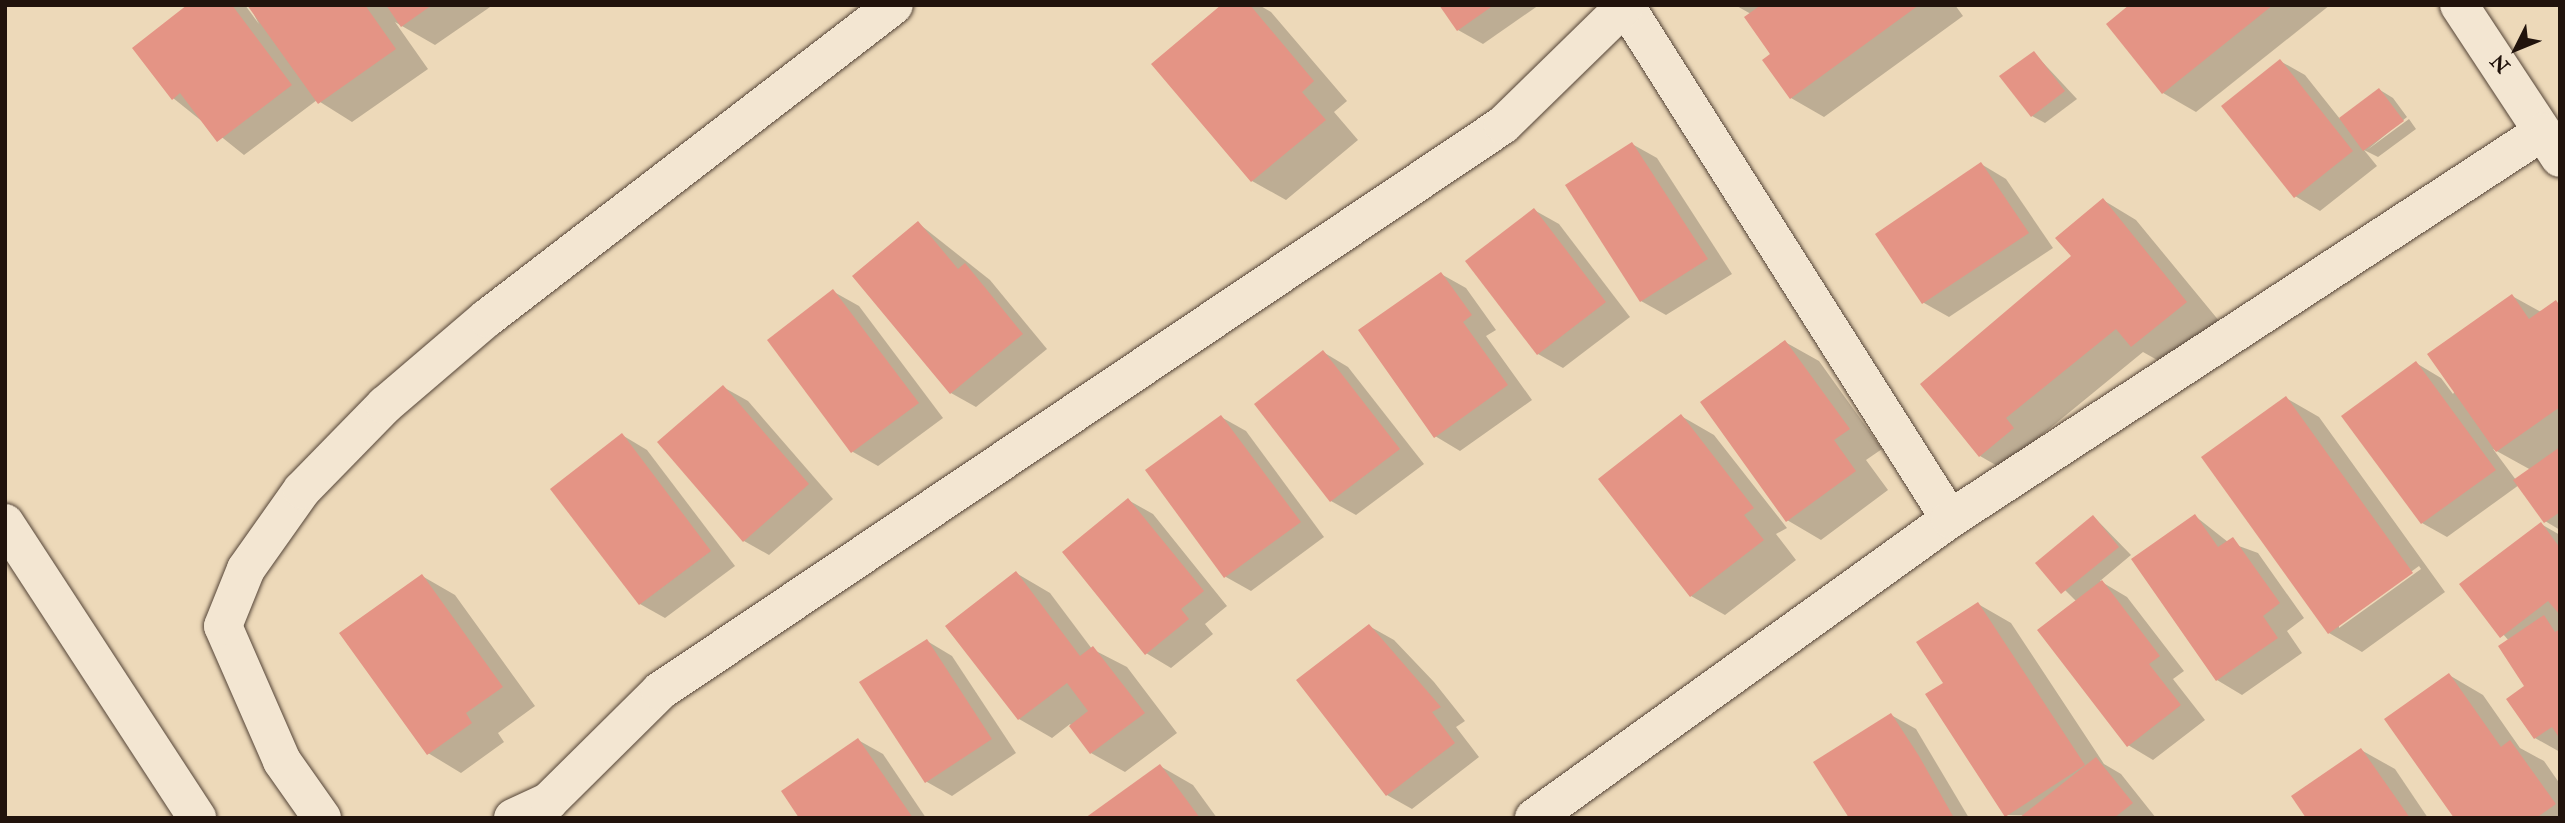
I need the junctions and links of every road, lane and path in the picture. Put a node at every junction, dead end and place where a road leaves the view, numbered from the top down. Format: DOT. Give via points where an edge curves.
graph roads {
  1 [pos="894,5"];
  2 [pos="2459,5"];
  3 [pos="1625,6"];
  4 [pos="2551,145"];
  5 [pos="1950,519"];
  6 [pos="5,523"];
  7 [pos="1578,806"];
  8 [pos="197,818"];
  9 [pos="322,818"];
  10 [pos="513,818"];
  11 [pos="1534,818"];
  1 -- 9 [label="street" via="487,318 385,405 302,490 246,569 223,626 282,761"];
  2 -- 4 [label="street"];
  3 -- 5 [label="street"];
  3 -- 10 [label="street" via="1503,125 660,691 549,801"];
  4 -- 5 [label="street"];
  5 -- 7 [label="street"];
  6 -- 8 [label="street"];
  7 -- 11 [label="street"];
}
